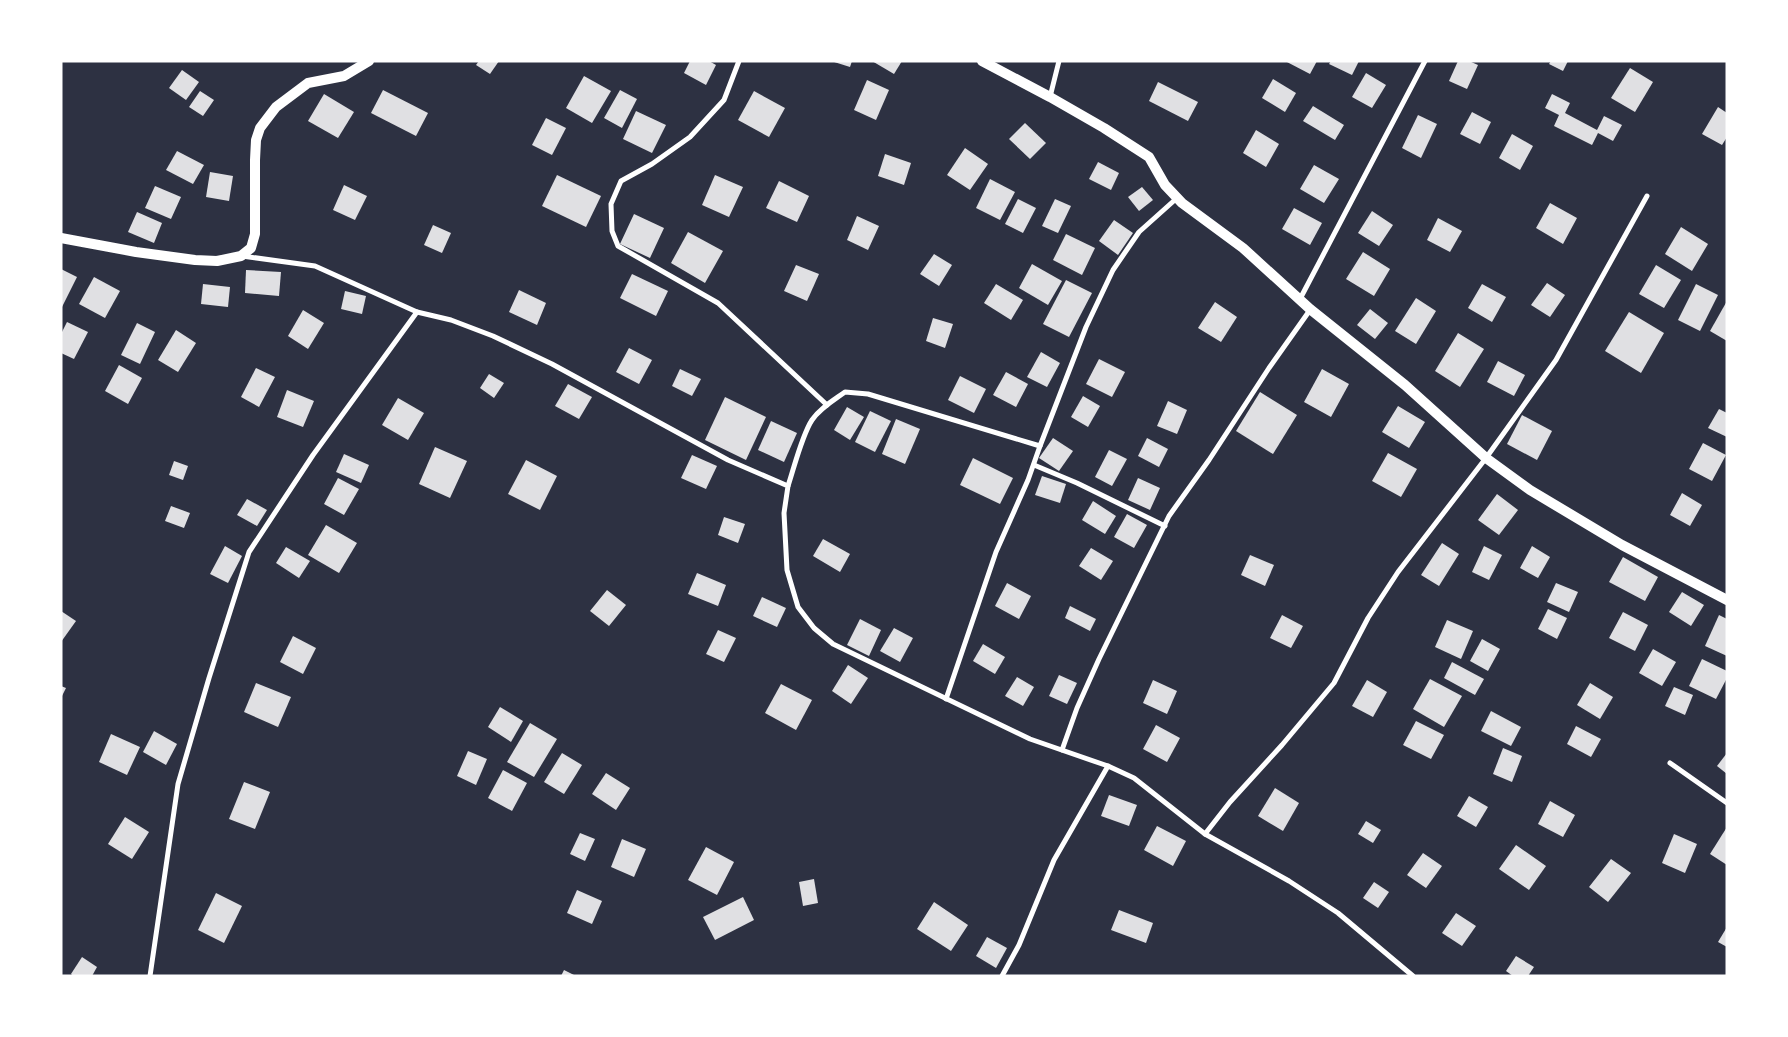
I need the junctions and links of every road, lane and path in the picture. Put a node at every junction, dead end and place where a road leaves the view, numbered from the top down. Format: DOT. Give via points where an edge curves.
graph roads {
  1 [pos="370,61"];
  2 [pos="738,61"];
  3 [pos="982,61"];
  4 [pos="1059,61"];
  5 [pos="1425,61"];
  6 [pos="1050,97"];
  7 [pos="1647,196"];
  8 [pos="1177,197"];
  9 [pos="61,238"];
  10 [pos="241,256"];
  11 [pos="1300,299"];
  12 [pos="1310,309"];
  13 [pos="416,312"];
  14 [pos="827,405"];
  15 [pos="1040,446"];
  16 [pos="1486,458"];
  17 [pos="1034,466"];
  18 [pos="788,486"];
  19 [pos="1165,526"];
  20 [pos="1727,600"];
  21 [pos="946,699"];
  22 [pos="1062,750"];
  23 [pos="1670,763"];
  24 [pos="1108,766"];
  25 [pos="1727,803"];
  26 [pos="1205,834"];
  27 [pos="150,976"];
  28 [pos="1002,976"];
  29 [pos="1413,976"];
  1 -- 10 [label="main road" via="344,76 308,83 276,107 260,128 255,160 256,234 251,248"];
  2 -- 14 [label="street" via="724,100 690,137 621,181 611,204 612,231 618,246 718,303"];
  3 -- 6 [label="main road"];
  4 -- 6 [label="street"];
  5 -- 11 [label="street"];
  6 -- 8 [label="main road" via="1149,157 1165,185"];
  7 -- 16 [label="street" via="1556,360"];
  8 -- 11 [label="main road" via="1243,248"];
  8 -- 15 [label="street" via="1139,232 1113,270 1086,327"];
  9 -- 10 [label="main road" via="195,260 217,261"];
  10 -- 13 [label="street" via="315,266"];
  11 -- 12 [label="main road"];
  12 -- 16 [label="main road" via="1405,385"];
  12 -- 19 [label="street"];
  13 -- 18 [label="street" via="493,336 552,364 728,460"];
  13 -- 27 [label="street" via="313,455 249,552 178,784"];
  14 -- 15 [label="street" via="845,392 868,394"];
  14 -- 18 [label="street" via="812,420"];
  15 -- 17 [label="street"];
  16 -- 20 [label="main road" via="1530,490 1613,540"];
  16 -- 26 [label="street" via="1398,572 1368,618 1334,683"];
  17 -- 19 [label="street"];
  17 -- 21 [label="street" via="996,552"];
  18 -- 21 [label="street" via="784,513 787,570 798,607 814,628 833,644"];
  19 -- 22 [label="street" via="1099,659"];
  21 -- 22 [label="street" via="1030,739"];
  22 -- 24 [label="street"];
  23 -- 25 [label="street"];
  24 -- 26 [label="street" via="1134,778"];
  24 -- 28 [label="street" via="1054,860 1019,945"];
  26 -- 29 [label="street" via="1289,881 1338,914"];
}
